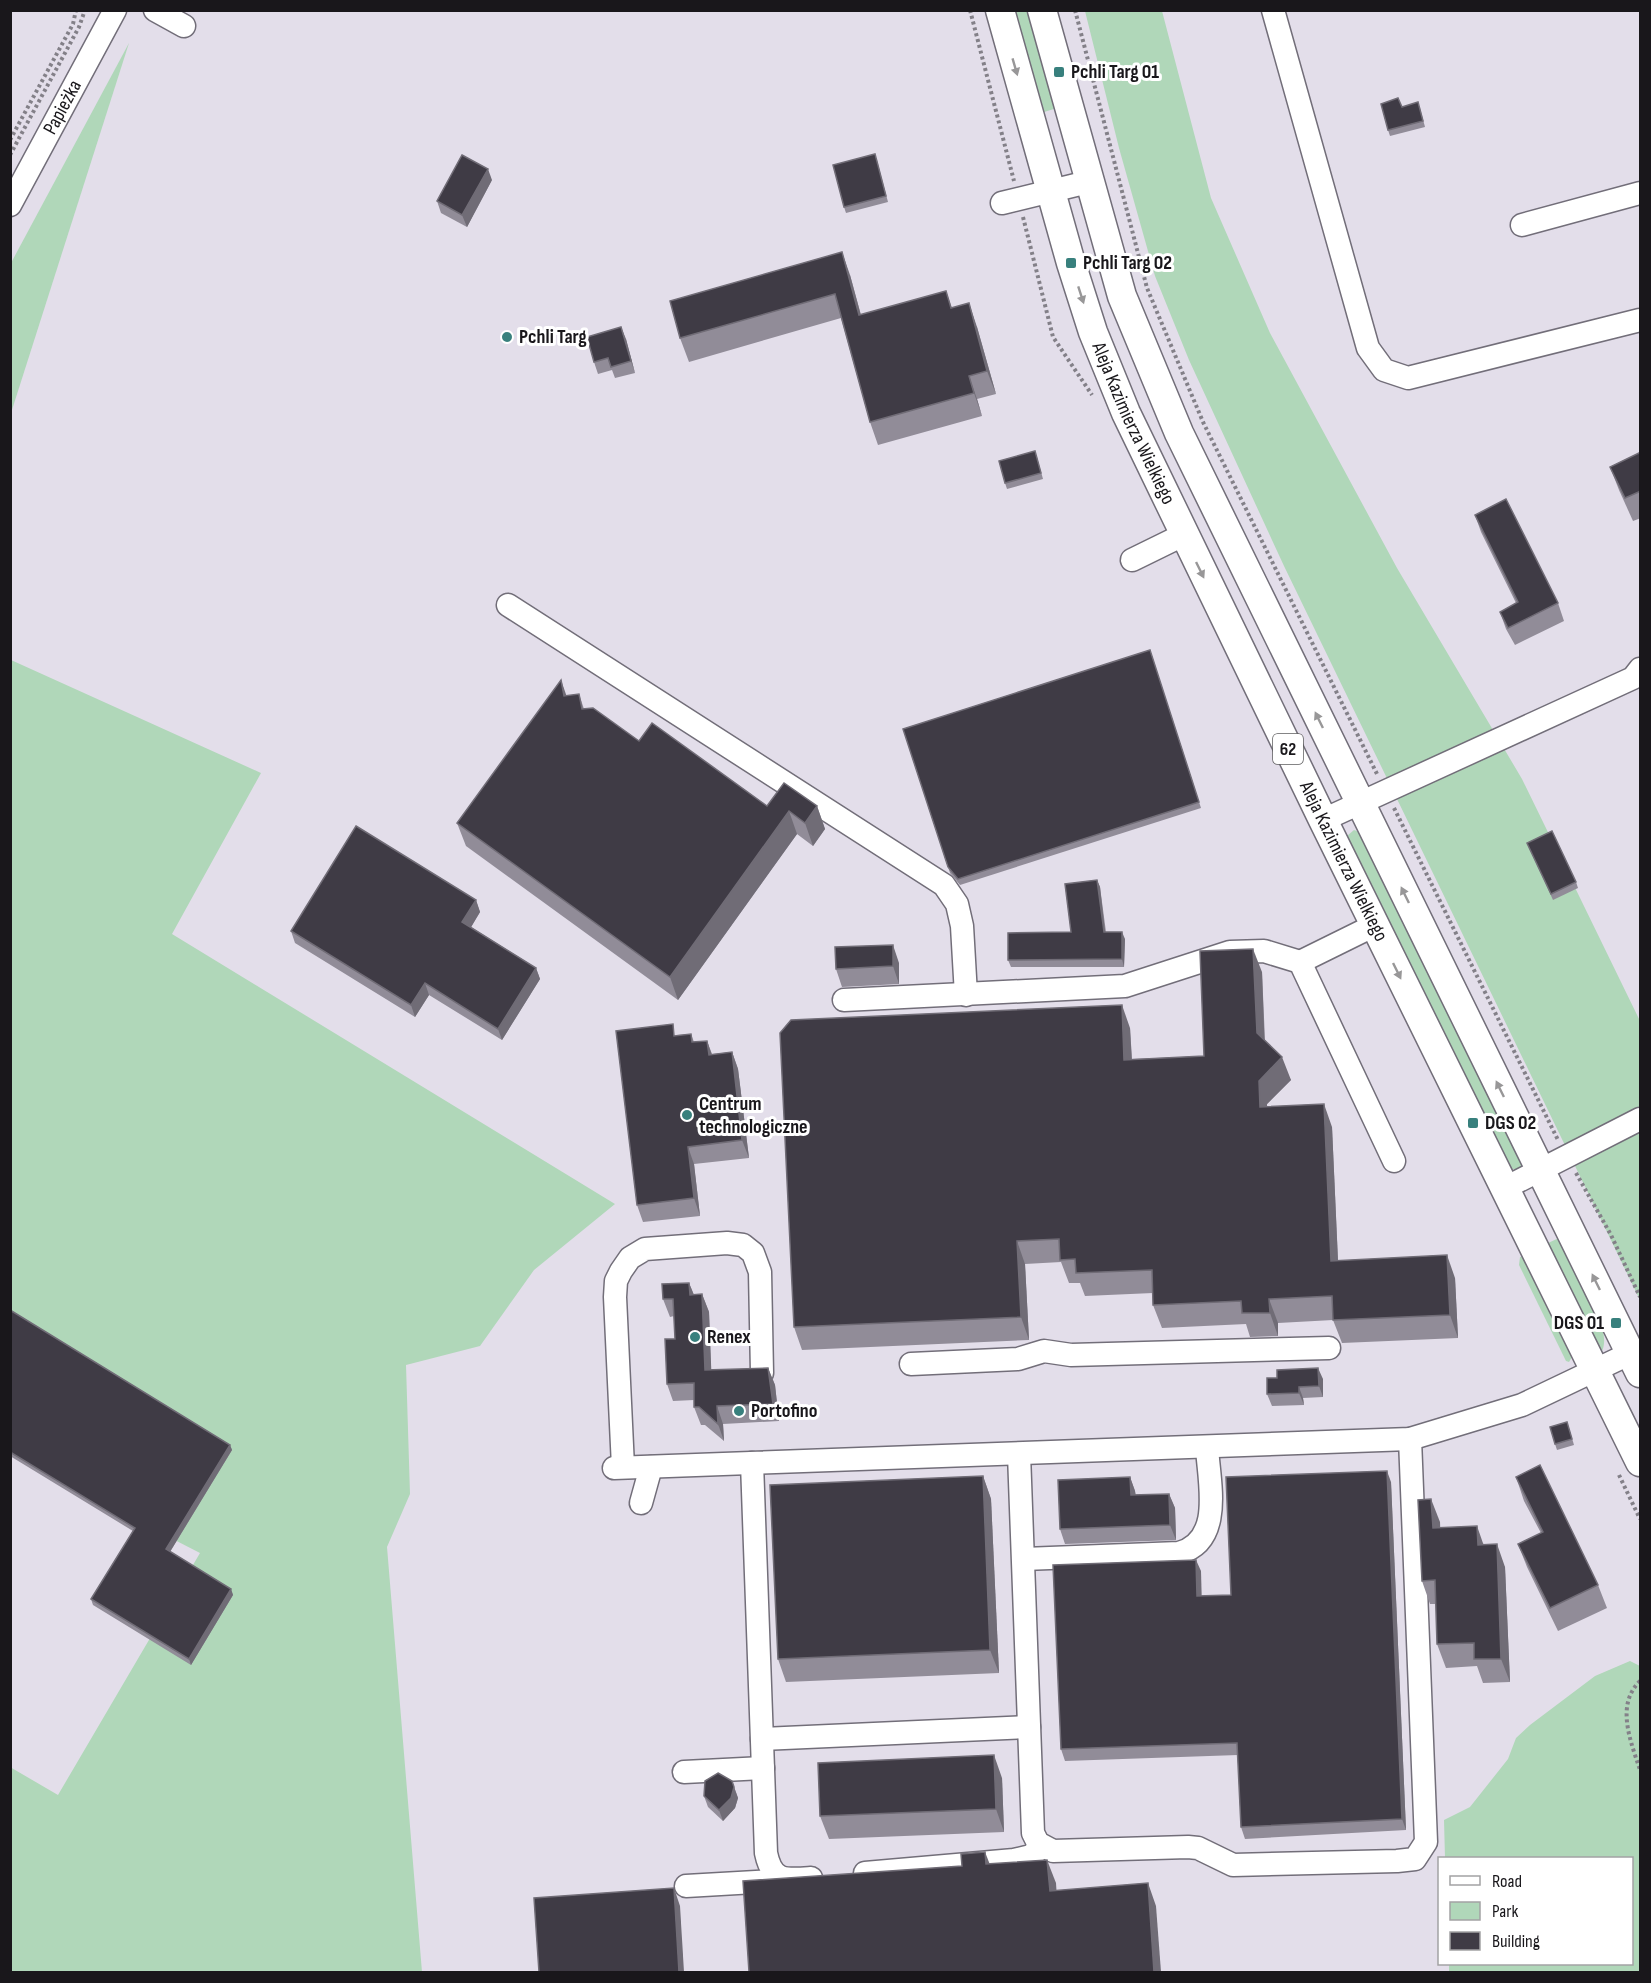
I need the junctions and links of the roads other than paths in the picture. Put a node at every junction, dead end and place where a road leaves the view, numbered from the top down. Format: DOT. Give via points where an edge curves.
graph roads {
  1 [pos="115,10"];
  2 [pos="155,10"];
  3 [pos="1000,10"];
  4 [pos="1042,10"];
  5 [pos="1273,10"];
  6 [pos="184,26"];
  7 [pos="1088,182"];
  8 [pos="1050,193"];
  9 [pos="1641,193"];
  10 [pos="1002,204"];
  11 [pos="10,205"];
  12 [pos="1522,225"];
  13 [pos="1641,320"];
  14 [pos="1183,535"];
  15 [pos="1132,560"];
  16 [pos="508,606"];
  17 [pos="1641,669"];
  18 [pos="1360,803"];
  19 [pos="1323,820"];
  20 [pos="1375,925"];
  21 [pos="1300,962"];
  22 [pos="966,995"];
  23 [pos="844,1000"];
  24 [pos="1641,1119"];
  25 [pos="1394,1161"];
  26 [pos="1540,1170"];
  27 [pos="1505,1188"];
  28 [pos="1329,1348"];
  29 [pos="1636,1363"];
  30 [pos="911,1364"];
  31 [pos="1596,1370"];
  32 [pos="762,1373"];
  33 [pos="1410,1439"];
  34 [pos="1207,1448"];
  35 [pos="1019,1454"];
  36 [pos="1641,1462"];
  37 [pos="752,1463"];
  38 [pos="651,1467"];
  39 [pos="641,1503"];
  40 [pos="1024,1559"];
  41 [pos="1029,1726"];
  42 [pos="762,1739"];
  43 [pos="762,1768"];
  44 [pos="684,1772"];
  45 [pos="1042,1846"];
  46 [pos="788,1880"];
  47 [pos="686,1886"];
  1 -- 11 [label="street, Papieżka"];
  2 -- 6 [label="street"];
  3 -- 8 [label="main road, Aleja Kazimierza Wielkiego / 62, one-way"];
  4 -- 7 [label="main road, Aleja Kazimierza Wielkiego / 62"];
  5 -- 13 [label="street" via="1368,348 1384,370 1408,378"];
  7 -- 8 [label="street"];
  18 -- 7 [label="main road, Aleja Kazimierza Wielkiego / 62, one-way" via="1174,423 1122,296"];
  8 -- 10 [label="street"];
  8 -- 14 [label="main road, Aleja Kazimierza Wielkiego / 62, one-way" via="1093,332"];
  9 -- 12 [label="street"];
  14 -- 15 [label="street"];
  14 -- 19 [label="main road, Aleja Kazimierza Wielkiego / 62, one-way"];
  16 -- 22 [label="street" via="944,885 957,904 962,926"];
  17 -- 18 [label="street" via="1633,678"];
  18 -- 19 [label="street"];
  26 -- 18 [label="main road, Aleja Kazimierza Wielkiego / 62, one-way"];
  19 -- 20 [label="main road, Aleja Kazimierza Wielkiego / 62"];
  20 -- 21 [label="street"];
  20 -- 27 [label="main road, Aleja Kazimierza Wielkiego / 62, one-way"];
  21 -- 22 [label="street" via="1264,951 1230,952 1125,986"];
  21 -- 25 [label="street"];
  22 -- 23 [label="street"];
  24 -- 26 [label="street"];
  26 -- 27 [label="street"];
  29 -- 26 [label="main road, Aleja Kazimierza Wielkiego / 62, one-way"];
  27 -- 31 [label="main road, Aleja Kazimierza Wielkiego / 62"];
  28 -- 30 [label="street" via="1071,1355 1044,1351 1018,1359"];
  29 -- 31 [label="street"];
  31 -- 33 [label="street" via="1522,1405"];
  31 -- 36 [label="main road, Aleja Kazimierza Wielkiego / 62"];
  32 -- 38 [label="street" via="760,1272 753,1253 743,1245 727,1243 645,1249 630,1258 616,1281 615,1297 618,1468"];
  33 -- 34 [label="street"];
  33 -- 45 [label="street" via="1426,1842 1421,1854 1415,1859 1397,1861 1233,1865 1188,1847 1053,1851"];
  34 -- 35 [label="street"];
  34 -- 40 [label="street" via="1210,1522 1195,1546 1179,1553"];
  35 -- 37 [label="street"];
  35 -- 40 [label="street"];
  37 -- 38 [label="street"];
  37 -- 42 [label="street"];
  38 -- 39 [label="street"];
  40 -- 41 [label="street"];
  41 -- 42 [label="street"];
  41 -- 45 [label="street" via="1033,1833"];
  42 -- 43 [label="street"];
  43 -- 44 [label="street"];
  43 -- 46 [label="street" via="768,1865"];
  45 -- 46 [label="street" via="1031,1856 1014,1860"];
  46 -- 47 [label="street"];
}
